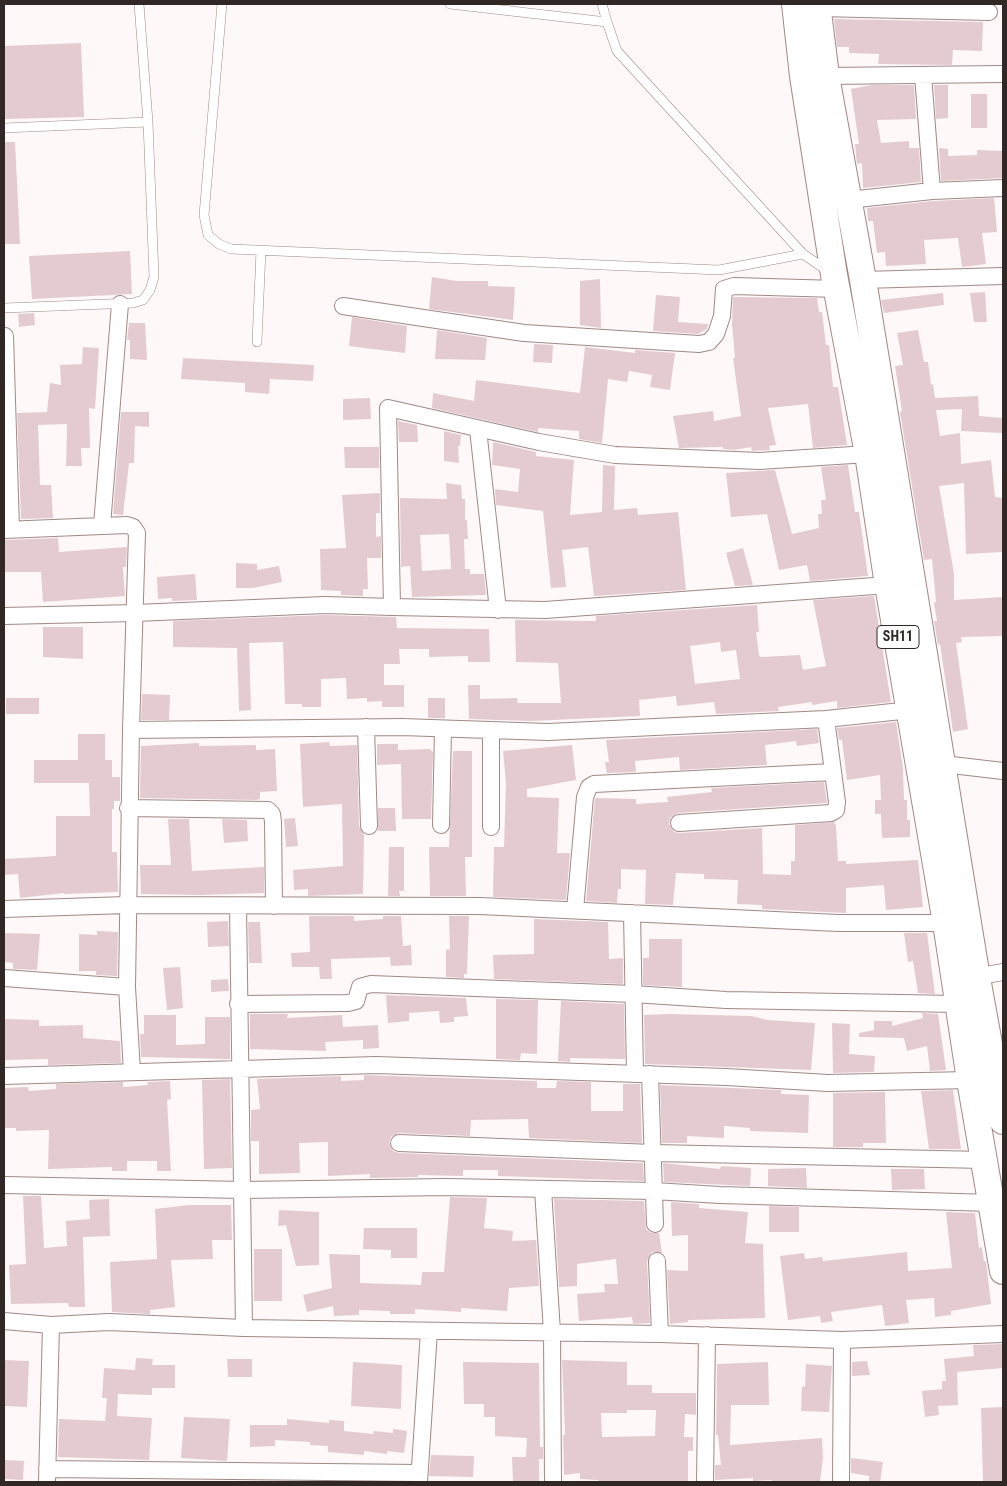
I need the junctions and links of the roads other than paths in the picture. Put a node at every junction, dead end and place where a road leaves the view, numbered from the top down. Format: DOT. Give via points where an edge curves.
graph roads {
  1 [pos="139,4"];
  2 [pos="222,4"];
  3 [pos="450,4"];
  4 [pos="602,4"];
  5 [pos="810,5"];
  6 [pos="989,12"];
  7 [pos="607,22"];
  8 [pos="1003,74"];
  9 [pos="923,75"];
  10 [pos="826,76"];
  11 [pos="148,122"];
  12 [pos="4,128"];
  13 [pos="1003,188"];
  14 [pos="932,191"];
  15 [pos="848,200"];
  16 [pos="260,250"];
  17 [pos="803,254"];
  18 [pos="1003,276"];
  19 [pos="863,280"];
  20 [pos="836,282"];
  21 [pos="120,304"];
  22 [pos="343,306"];
  23 [pos="4,308"];
  24 [pos="5,336"];
  25 [pos="257,342"];
  26 [pos="478,428"];
  27 [pos="868,454"];
  28 [pos="102,525"];
  29 [pos="8,530"];
  30 [pos="888,585"];
  31 [pos="392,607"];
  32 [pos="498,610"];
  33 [pos="135,614"];
  34 [pos="4,616"];
  35 [pos="911,710"];
  36 [pos="826,719"];
  37 [pos="366,727"];
  38 [pos="443,729"];
  39 [pos="131,730"];
  40 [pos="491,731"];
  41 [pos="943,764"];
  42 [pos="1003,770"];
  43 [pos="833,772"];
  44 [pos="128,808"];
  45 [pos="679,823"];
  46 [pos="441,825"];
  47 [pos="368,826"];
  48 [pos="491,827"];
  49 [pos="127,906"];
  50 [pos="238,906"];
  51 [pos="274,906"];
  52 [pos="4,910"];
  53 [pos="575,910"];
  54 [pos="632,913"];
  55 [pos="946,924"];
  56 [pos="1003,972"];
  57 [pos="4,978"];
  58 [pos="966,978"];
  59 [pos="127,987"];
  60 [pos="633,994"];
  61 [pos="238,1004"];
  62 [pos="958,1004"];
  63 [pos="240,1068"];
  64 [pos="132,1072"];
  65 [pos="642,1074"];
  66 [pos="4,1076"];
  67 [pos="970,1080"];
  68 [pos="1003,1121"];
  69 [pos="399,1144"];
  70 [pos="653,1153"];
  71 [pos="985,1160"];
  72 [pos="4,1185"];
  73 [pos="543,1189"];
  74 [pos="242,1190"];
  75 [pos="654,1191"];
  76 [pos="992,1203"];
  77 [pos="655,1224"];
  78 [pos="657,1261"];
  79 [pos="1003,1271"];
  80 [pos="4,1322"];
  81 [pos="51,1324"];
  82 [pos="244,1328"];
  83 [pos="429,1331"];
  84 [pos="552,1332"];
  85 [pos="660,1334"];
  86 [pos="1003,1334"];
  87 [pos="707,1335"];
  88 [pos="842,1340"];
  89 [pos="47,1476"];
  90 [pos="115,1476"];
  91 [pos="277,1477"];
  92 [pos="419,1478"];
  93 [pos="553,1482"];
  94 [pos="705,1482"];
  95 [pos="841,1482"];
  1 -- 11 [label="lane"];
  2 -- 16 [label="lane" via="204,215 208,235 219,244 231,249"];
  3 -- 7 [label="lane"];
  4 -- 7 [label="lane"];
  5 -- 6 [label="street"];
  5 -- 10 [label="main road, SH11"];
  5 -- 20 [label="main road, SH11" via="805,86"];
  7 -- 17 [label="lane" via="617,51"];
  8 -- 9 [label="street"];
  9 -- 10 [label="street"];
  9 -- 14 [label="street"];
  10 -- 15 [label="main road, SH11"];
  11 -- 12 [label="lane"];
  11 -- 21 [label="lane" via="154,277 143,300"];
  13 -- 14 [label="street"];
  14 -- 15 [label="street"];
  15 -- 19 [label="main road, SH11"];
  16 -- 17 [label="lane" via="719,270"];
  16 -- 25 [label="lane"];
  17 -- 20 [label="lane"];
  18 -- 19 [label="street"];
  19 -- 41 [label="main road, SH11"];
  20 -- 22 [label="street" via="724,289 722,316 716,334 709,342 699,344 524,333"];
  20 -- 27 [label="main road, SH11"];
  21 -- 23 [label="lane"];
  21 -- 28 [label="street"];
  24 -- 29 [label="street"];
  26 -- 27 [label="street" via="615,455 759,461"];
  26 -- 31 [label="street" via="388,408"];
  26 -- 32 [label="street"];
  27 -- 30 [label="main road, SH11"];
  28 -- 29 [label="street"];
  28 -- 33 [label="street" via="127,525 137,533"];
  30 -- 32 [label="street" via="545,610"];
  30 -- 35 [label="main road, SH11"];
  31 -- 32 [label="street"];
  31 -- 33 [label="street" via="325,605"];
  33 -- 34 [label="street"];
  33 -- 39 [label="street"];
  35 -- 36 [label="street"];
  35 -- 55 [label="main road, SH11"];
  36 -- 40 [label="street" via="548,732"];
  36 -- 43 [label="street"];
  37 -- 38 [label="street"];
  37 -- 39 [label="street"];
  37 -- 47 [label="street"];
  38 -- 40 [label="street"];
  38 -- 46 [label="street"];
  39 -- 44 [label="street"];
  40 -- 48 [label="street"];
  41 -- 42 [label="street"];
  41 -- 58 [label="main road, SH11"];
  43 -- 45 [label="street" via="837,802 836,810 831,813"];
  43 -- 53 [label="street" via="594,784 585,797"];
  44 -- 49 [label="street"];
  44 -- 51 [label="street" via="268,810 273,822"];
  49 -- 50 [label="street"];
  49 -- 52 [label="street"];
  49 -- 59 [label="street"];
  50 -- 51 [label="street"];
  50 -- 61 [label="street"];
  51 -- 53 [label="street" via="480,906"];
  53 -- 54 [label="street"];
  54 -- 55 [label="street" via="838,923"];
  54 -- 60 [label="street"];
  55 -- 58 [label="main road, SH11"];
  56 -- 58 [label="street"];
  57 -- 59 [label="street"];
  58 -- 62 [label="main road, SH11"];
  58 -- 68 [label="main road, SH11"];
  59 -- 64 [label="street"];
  60 -- 61 [label="street" via="371,984 360,987 356,1001 348,1003"];
  60 -- 62 [label="street" via="726,1000"];
  60 -- 65 [label="street"];
  61 -- 63 [label="street"];
  62 -- 67 [label="main road, SH11"];
  63 -- 64 [label="street"];
  63 -- 65 [label="street" via="425,1066 463,1070"];
  63 -- 74 [label="street"];
  64 -- 66 [label="street"];
  65 -- 67 [label="street" via="828,1083"];
  65 -- 70 [label="street"];
  67 -- 71 [label="main road, SH11"];
  69 -- 70 [label="street"];
  70 -- 71 [label="street"];
  70 -- 75 [label="street"];
  71 -- 76 [label="main road, SH11"];
  72 -- 74 [label="street"];
  73 -- 74 [label="street"];
  73 -- 75 [label="street"];
  73 -- 84 [label="street"];
  74 -- 82 [label="street"];
  75 -- 76 [label="street"];
  75 -- 77 [label="street"];
  76 -- 79 [label="main road, SH11"];
  78 -- 85 [label="street"];
  80 -- 81 [label="street"];
  81 -- 82 [label="street" via="109,1322"];
  81 -- 89 [label="street"];
  82 -- 83 [label="street"];
  83 -- 84 [label="street"];
  83 -- 92 [label="street"];
  84 -- 85 [label="street"];
  84 -- 93 [label="street"];
  85 -- 87 [label="street"];
  86 -- 88 [label="street"];
  87 -- 88 [label="street"];
  87 -- 94 [label="street"];
  88 -- 95 [label="street"];
  89 -- 90 [label="street"];
  90 -- 91 [label="street"];
  91 -- 92 [label="street"];
}
